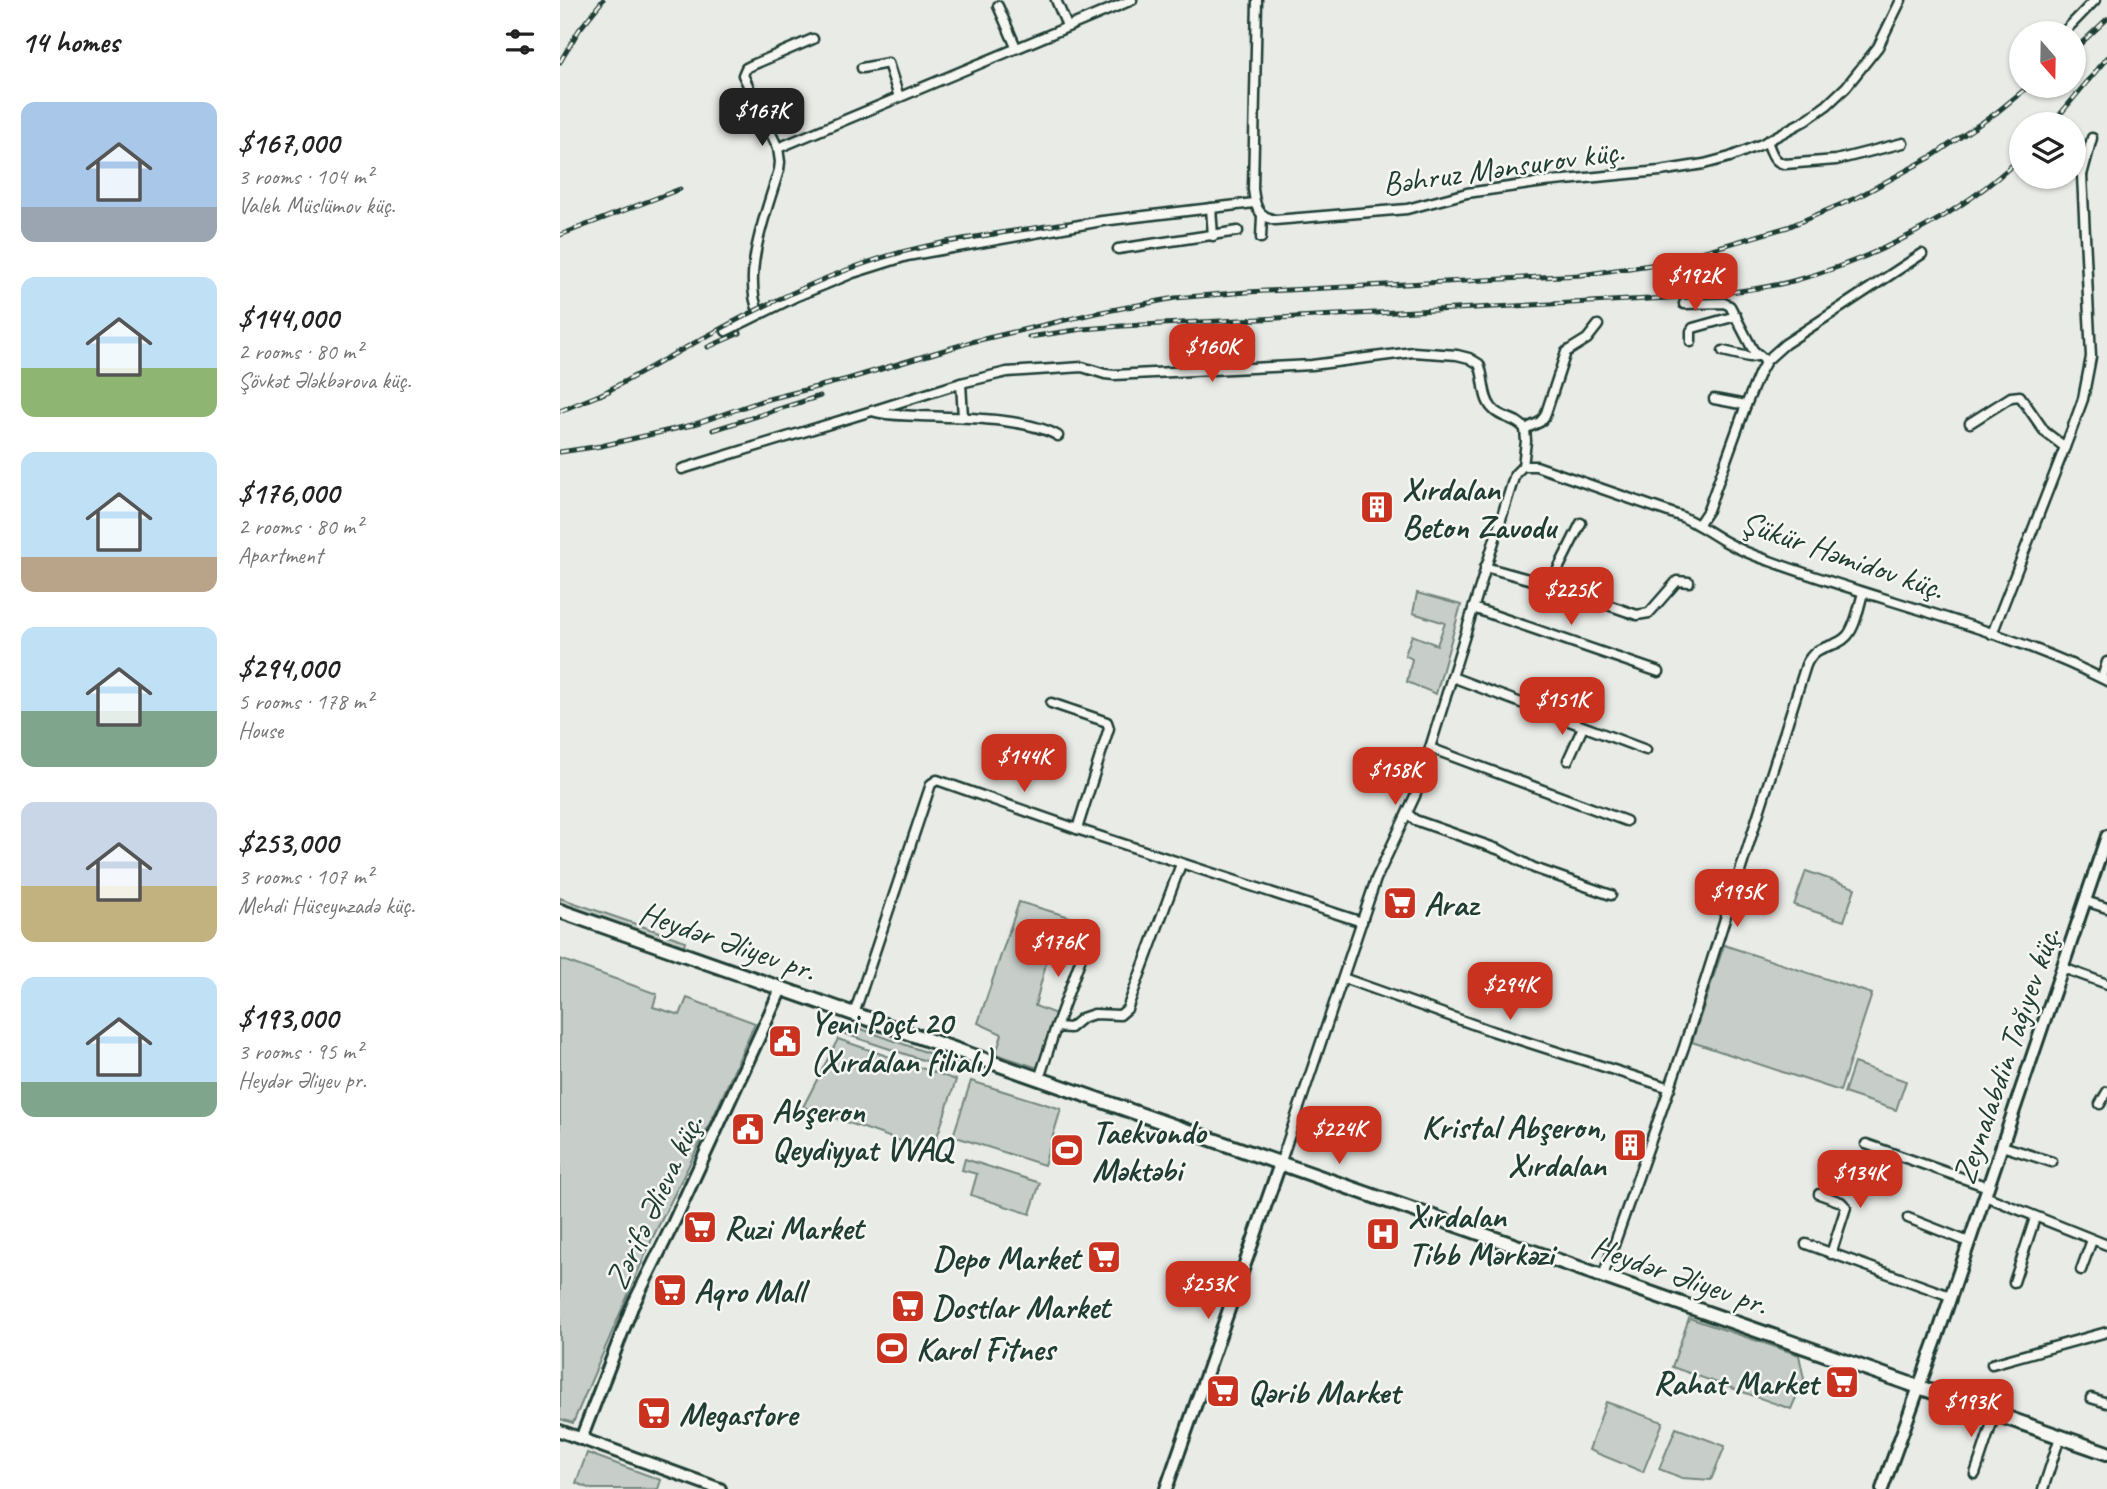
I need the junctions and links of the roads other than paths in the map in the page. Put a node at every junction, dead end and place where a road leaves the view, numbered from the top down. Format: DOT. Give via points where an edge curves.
graph roads {
  1 [pos="1056,0"];
  2 [pos="1132,0"];
  3 [pos="1257,0"];
  4 [pos="1901,0"];
  5 [pos="2095,0"];
  6 [pos="1114,3"];
  7 [pos="998,6"];
  8 [pos="2075,21"];
  9 [pos="1067,26"];
  10 [pos="813,39"];
  11 [pos="1016,47"];
  12 [pos="862,68"];
  13 [pos="899,97"];
  14 [pos="2092,138"];
  15 [pos="1767,141"];
  16 [pos="1903,143"];
  17 [pos="778,148"];
  18 [pos="2086,160"];
  19 [pos="2083,189"];
  20 [pos="1254,203"];
  21 [pos="1211,208"];
  22 [pos="1262,216"];
  23 [pos="1238,231"];
  24 [pos="1213,236"];
  25 [pos="1261,238"];
  26 [pos="1118,249"];
  27 [pos="1922,254"];
  28 [pos="1684,303"];
  29 [pos="759,313"];
  30 [pos="1736,316"];
  31 [pos="1598,325"];
  32 [pos="726,331"];
  33 [pos="1691,342"];
  34 [pos="1723,351"];
  35 [pos="1757,356"];
  36 [pos="1766,361"];
  37 [pos="961,383"];
  38 [pos="1714,399"];
  39 [pos="1746,405"];
  40 [pos="872,411"];
  41 [pos="963,417"];
  42 [pos="1970,423"];
  43 [pos="1525,429"];
  44 [pos="1058,436"];
  45 [pos="2065,447"];
  46 [pos="1523,466"];
  47 [pos="682,469"];
  48 [pos="1581,523"];
  49 [pos="1699,524"];
  50 [pos="1485,567"];
  51 [pos="1689,582"];
  52 [pos="1550,585"];
  53 [pos="1863,593"];
  54 [pos="1474,608"];
  55 [pos="1992,634"];
  56 [pos="2107,662"];
  57 [pos="1659,672"];
  58 [pos="1452,677"];
  59 [pos="2104,680"];
  60 [pos="1051,703"];
  61 [pos="1583,727"];
  62 [pos="1430,748"];
  63 [pos="1646,750"];
  64 [pos="1568,760"];
  65 [pos="1408,814"];
  66 [pos="1626,821"];
  67 [pos="1077,829"];
  68 [pos="2107,836"];
  69 [pos="1181,864"];
  70 [pos="2102,865"];
  71 [pos="1611,895"];
  72 [pos="2085,901"];
  73 [pos="2107,908"];
  74 [pos="560,911"];
  75 [pos="1362,922"];
  76 [pos="1047,953"];
  77 [pos="2063,968"];
  78 [pos="1343,978"];
  79 [pos="2107,984"];
  80 [pos="781,989"];
  81 [pos="854,1014"];
  82 [pos="1056,1027"];
  83 [pos="1039,1079"];
  84 [pos="1670,1088"];
  85 [pos="2107,1092"];
  86 [pos="2100,1104"];
  87 [pos="1866,1144"];
  88 [pos="2002,1146"];
  89 [pos="2052,1162"];
  90 [pos="1280,1164"];
  91 [pos="1987,1191"];
  92 [pos="1819,1194"];
  93 [pos="1908,1218"];
  94 [pos="2035,1218"];
  95 [pos="2092,1240"];
  96 [pos="1969,1242"];
  97 [pos="1807,1244"];
  98 [pos="2107,1245"];
  99 [pos="1832,1254"];
  100 [pos="2081,1270"];
  101 [pos="1602,1276"];
  102 [pos="2014,1282"];
  103 [pos="1951,1296"];
  104 [pos="2107,1332"];
  105 [pos="1992,1364"];
  106 [pos="1919,1387"];
  107 [pos="2091,1398"];
  108 [pos="2107,1403"];
  109 [pos="1995,1414"];
  110 [pos="560,1431"];
  111 [pos="2060,1437"];
  112 [pos="581,1439"];
  113 [pos="2107,1453"];
  114 [pos="1975,1474"];
  115 [pos="720,1489"];
  116 [pos="1166,1489"];
  117 [pos="1882,1489"];
  118 [pos="2043,1489"];
  1 -- 9 [label="street"];
  2 -- 6 [label="street"];
  3 -- 20 [label="street"];
  4 -- 15 [label="street, Bəhruz Mənsurov küç." via="1878,47 1846,87 1806,120"];
  5 -- 8 [label="street"];
  6 -- 9 [label="street"];
  7 -- 11 [label="street"];
  9 -- 11 [label="street"];
  10 -- 17 [label="street" via="744,71"];
  11 -- 13 [label="street"];
  12 -- 13 [label="street" via="888,63"];
  13 -- 17 [label="street"];
  14 -- 18 [label="street"];
  15 -- 16 [label="street" via="1774,159 1785,164 1836,160"];
  15 -- 22 [label="street, Bəhruz Mənsurov küç." via="1704,164 1466,193 1406,209 1275,220"];
  17 -- 29 [label="street" via="779,170 751,279"];
  19 -- 45 [label="street" via="2091,357 2083,399"];
  20 -- 21 [label="street"];
  20 -- 22 [label="street"];
  21 -- 24 [label="street"];
  21 -- 29 [label="street" via="1102,221 907,256 853,273"];
  22 -- 25 [label="street"];
  23 -- 24 [label="street"];
  24 -- 26 [label="street"];
  27 -- 36 [label="street"];
  28 -- 30 [label="street" via="1724,303"];
  29 -- 32 [label="street"];
  30 -- 33 [label="street" via="1693,328"];
  30 -- 35 [label="street"];
  31 -- 43 [label="street" via="1587,339 1566,352 1545,416"];
  34 -- 35 [label="street"];
  35 -- 36 [label="street"];
  36 -- 39 [label="street"];
  37 -- 40 [label="street"];
  37 -- 41 [label="street"];
  37 -- 43 [label="street" via="1007,372 1082,367 1114,375 1312,365 1413,352 1457,355 1479,364 1492,409"];
  38 -- 39 [label="street"];
  39 -- 49 [label="street"];
  40 -- 41 [label="street"];
  40 -- 47 [label="street"];
  41 -- 44 [label="street" via="1030,425"];
  42 -- 45 [label="street" via="2020,396 2045,432"];
  43 -- 46 [label="street"];
  45 -- 55 [label="street"];
  46 -- 49 [label="street, Şükür Həmidov küç." via="1536,466"];
  46 -- 50 [label="street" via="1515,474"];
  48 -- 52 [label="street"];
  49 -- 53 [label="street, Şükür Həmidov küç." via="1745,552"];
  50 -- 52 [label="street"];
  50 -- 54 [label="street"];
  51 -- 52 [label="street" via="1676,581 1648,613 1637,615"];
  53 -- 55 [label="street, Şükür Həmidov küç."];
  53 -- 84 [label="street" via="1849,635 1815,651 1806,665"];
  54 -- 57 [label="street"];
  54 -- 58 [label="street"];
  55 -- 59 [label="street, Şükür Həmidov küç."];
  56 -- 59 [label="street"];
  58 -- 61 [label="street"];
  58 -- 62 [label="street"];
  60 -- 67 [label="street" via="1107,722 1109,728"];
  61 -- 63 [label="street"];
  61 -- 64 [label="street"];
  62 -- 65 [label="street"];
  62 -- 66 [label="street"];
  65 -- 71 [label="street"];
  65 -- 75 [label="street" via="1376,880"];
  67 -- 69 [label="street"];
  67 -- 81 [label="street" via="933,781"];
  68 -- 70 [label="street, Zeynalabdin Tağıyev küç."];
  69 -- 75 [label="street"];
  69 -- 82 [label="street" via="1127,1009 1120,1015 1094,1014 1070,1028"];
  70 -- 72 [label="street, Zeynalabdin Tağıyev küç."];
  72 -- 73 [label="street"];
  72 -- 77 [label="street, Zeynalabdin Tağıyev küç."];
  74 -- 80 [label="main road, Heydər Əliyev pr."];
  75 -- 78 [label="street"];
  76 -- 82 [label="street" via="1058,934 1083,940"];
  77 -- 79 [label="street"];
  77 -- 88 [label="street, Zeynalabdin Tağıyev küç."];
  78 -- 84 [label="street"];
  78 -- 90 [label="street"];
  80 -- 81 [label="main road, Heydər Əliyev pr."];
  80 -- 112 [label="street, Zərifə Əlieva küç." via="632,1307"];
  81 -- 83 [label="main road, Heydər Əliyev pr."];
  82 -- 83 [label="street"];
  83 -- 90 [label="main road, Heydər Əliyev pr."];
  84 -- 101 [label="street"];
  85 -- 86 [label="street"];
  87 -- 91 [label="street"];
  88 -- 89 [label="street"];
  88 -- 91 [label="street, Zeynalabdin Tağıyev küç."];
  90 -- 101 [label="main road, Heydər Əliyev pr."];
  90 -- 116 [label="street"];
  91 -- 94 [label="street"];
  91 -- 96 [label="street, Zeynalabdin Tağıyev küç."];
  92 -- 99 [label="street" via="1846,1207"];
  93 -- 96 [label="street"];
  94 -- 95 [label="street"];
  94 -- 102 [label="street"];
  95 -- 98 [label="street"];
  95 -- 100 [label="street"];
  96 -- 103 [label="street, Zeynalabdin Tağıyev küç."];
  97 -- 99 [label="street"];
  99 -- 103 [label="street"];
  101 -- 106 [label="main road, Heydər Əliyev pr."];
  103 -- 106 [label="street, Zeynalabdin Tağıyev küç."];
  104 -- 105 [label="street"];
  106 -- 109 [label="main road, Heydər Əliyev pr."];
  106 -- 117 [label="street, Zeynalabdin Tağıyev küç."];
  107 -- 108 [label="street"];
  109 -- 111 [label="main road, Heydər Əliyev pr."];
  109 -- 114 [label="street"];
  110 -- 112 [label="street"];
  111 -- 113 [label="main road, Heydər Əliyev pr."];
  111 -- 118 [label="street"];
  112 -- 115 [label="street"];
}
